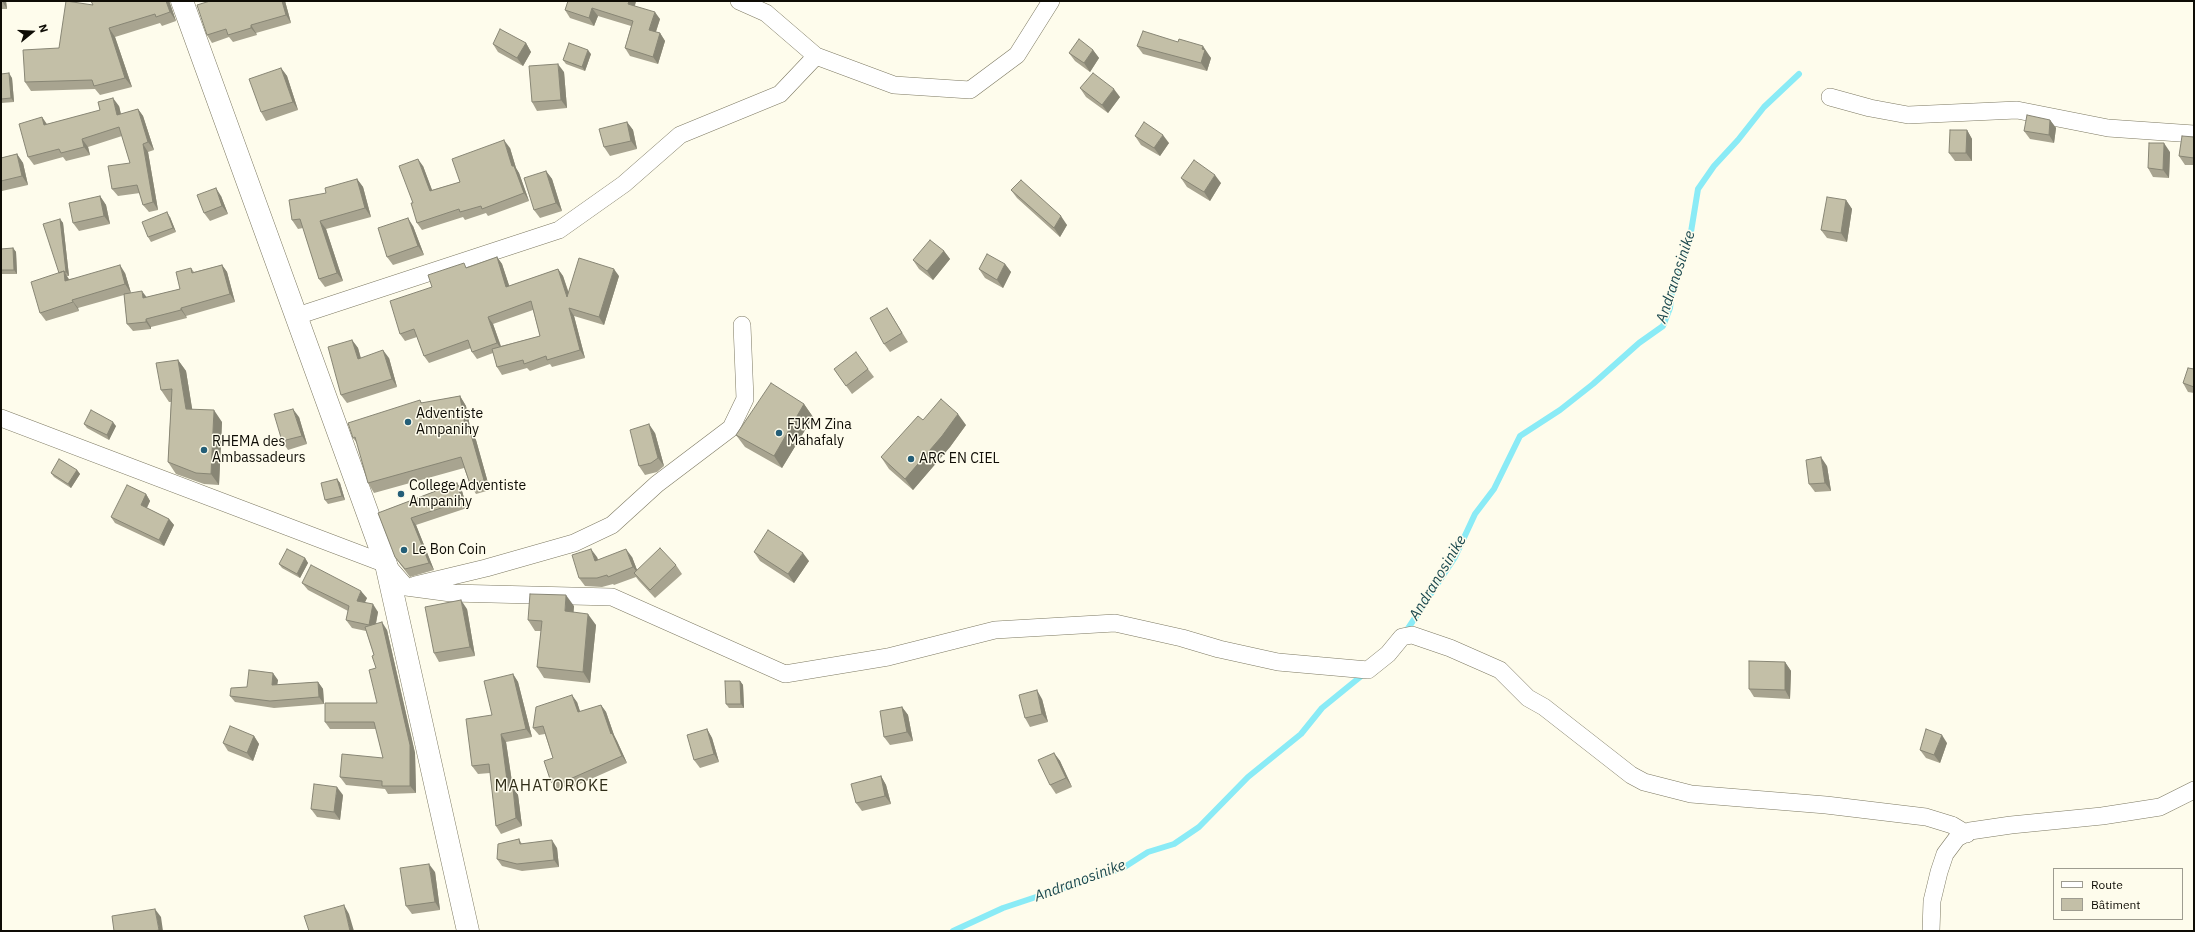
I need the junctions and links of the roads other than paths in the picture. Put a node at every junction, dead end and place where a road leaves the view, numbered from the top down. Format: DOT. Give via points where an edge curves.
graph roads {
  1 [pos="182,1"];
  2 [pos="739,1"];
  3 [pos="1051,1"];
  4 [pos="816,56"];
  5 [pos="1830,97"];
  6 [pos="2194,134"];
  7 [pos="297,316"];
  8 [pos="742,325"];
  9 [pos="1,418"];
  10 [pos="386,564"];
  11 [pos="406,587"];
  12 [pos="2194,790"];
  13 [pos="1967,834"];
  14 [pos="468,931"];
  15 [pos="1931,931"];
  1 -- 7 [label="main road"];
  2 -- 4 [label="street" via="766,13"];
  3 -- 4 [label="street" via="1017,55 970,90 894,85"];
  4 -- 7 [label="street" via="780,94 680,135 624,184 559,230"];
  5 -- 6 [label="street" via="1908,115 2017,110 2108,128"];
  7 -- 10 [label="main road"];
  8 -- 11 [label="street" via="745,399 731,428 657,484 612,525 574,543"];
  9 -- 10 [label="street"];
  10 -- 11 [label="street"];
  10 -- 14 [label="main road"];
  11 -- 13 [label="street" via="451,593 612,597 785,674 888,657 995,630 1115,623 1278,662 1368,670 1388,654 1402,637 1412,635 1500,670 1528,698 1544,707 1631,775 1644,782 1691,794 1826,804 1926,817 1947,822"];
  12 -- 13 [label="street" via="2160,806 2088,818 1989,828"];
  13 -- 15 [label="street" via="1957,838 1945,854 1932,901"];
}
